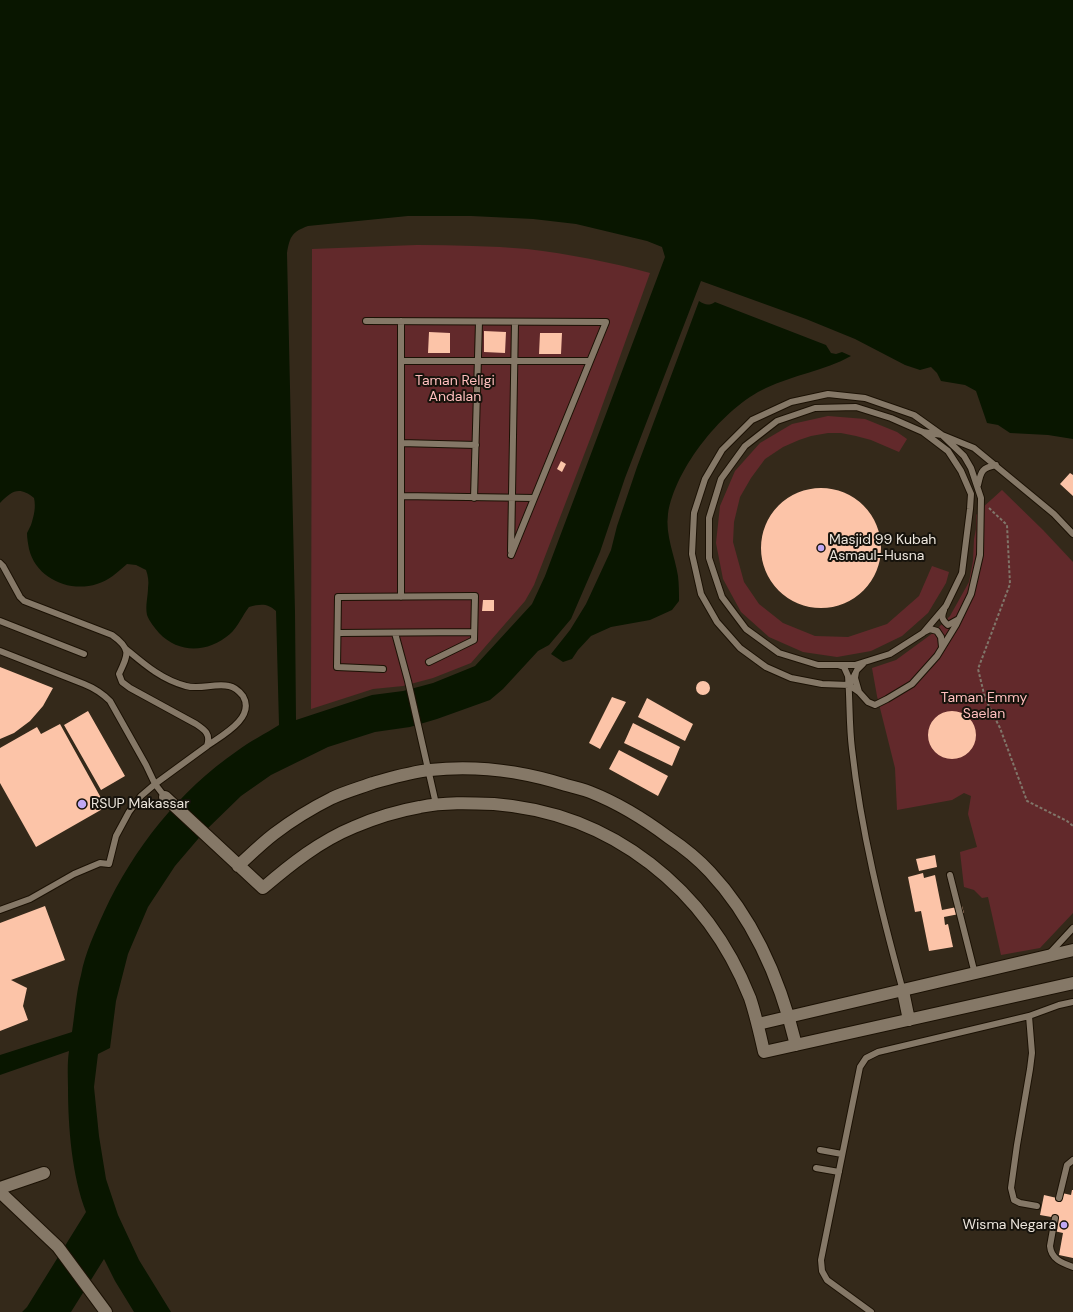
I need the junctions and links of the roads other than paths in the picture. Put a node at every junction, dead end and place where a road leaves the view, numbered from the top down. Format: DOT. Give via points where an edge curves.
graph roads {
  1 [pos="366,322"];
  2 [pos="401,322"];
  3 [pos="479,322"];
  4 [pos="515,322"];
  5 [pos="478,361"];
  6 [pos="515,361"];
  7 [pos="590,361"];
  8 [pos="401,362"];
  9 [pos="923,432"];
  10 [pos="942,435"];
  11 [pos="401,443"];
  12 [pos="476,445"];
  13 [pos="996,465"];
  14 [pos="978,486"];
  15 [pos="401,496"];
  16 [pos="474,498"];
  17 [pos="512,498"];
  18 [pos="534,498"];
  19 [pos="1073,534"];
  20 [pos="0,563"];
  21 [pos="401,597"];
  22 [pos="944,608"];
  23 [pos="960,618"];
  24 [pos="0,621"];
  25 [pos="474,632"];
  26 [pos="338,633"];
  27 [pos="395,633"];
  28 [pos="923,633"];
  29 [pos="942,647"];
  30 [pos="126,650"];
  31 [pos="0,651"];
  32 [pos="84,654"];
  33 [pos="428,662"];
  34 [pos="865,662"];
  35 [pos="838,665"];
  36 [pos="383,669"];
  37 [pos="857,670"];
  38 [pos="848,676"];
  39 [pos="838,685"];
  40 [pos="849,685"];
  41 [pos="859,692"];
  42 [pos="208,746"];
  43 [pos="428,771"];
  44 [pos="155,784"];
  45 [pos="165,797"];
  46 [pos="436,804"];
  47 [pos="238,866"];
  48 [pos="950,875"];
  49 [pos="0,910"];
  50 [pos="1073,928"];
  51 [pos="1073,950"];
  52 [pos="1047,956"];
  53 [pos="975,974"];
  54 [pos="1073,983"];
  55 [pos="903,991"];
  56 [pos="1073,1002"];
  57 [pos="1029,1016"];
  58 [pos="790,1017"];
  59 [pos="909,1020"];
  60 [pos="758,1024"];
  61 [pos="796,1045"];
  62 [pos="820,1150"];
  63 [pos="842,1154"];
  64 [pos="1073,1160"];
  65 [pos="816,1168"];
  66 [pos="839,1172"];
  67 [pos="44,1173"];
  68 [pos="0,1188"];
  69 [pos="1059,1198"];
  70 [pos="2,1199"];
  71 [pos="1037,1206"];
  72 [pos="1055,1218"];
  73 [pos="1073,1267"];
  74 [pos="106,1312"];
  75 [pos="871,1312"];
  1 -- 2 [label="lane"];
  2 -- 3 [label="lane"];
  2 -- 8 [label="lane"];
  3 -- 4 [label="lane"];
  3 -- 5 [label="lane"];
  4 -- 6 [label="lane"];
  4 -- 7 [label="lane" via="606,322"];
  5 -- 6 [label="lane"];
  5 -- 8 [label="lane"];
  5 -- 12 [label="lane"];
  6 -- 7 [label="lane"];
  6 -- 17 [label="lane"];
  7 -- 18 [label="lane"];
  8 -- 11 [label="lane"];
  9 -- 10 [label="lane"];
  9 -- 22 [label="lane" via="948,451 961,471 971,494 962,573"];
  9 -- 35 [label="lane" via="856,407 815,408 777,421 744,446 721,479 709,525 710,558 722,597 746,629 779,653 818,665"];
  10 -- 13 [label="lane" via="974,448"];
  10 -- 14 [label="lane" via="964,456"];
  10 -- 39 [label="lane" via="914,415 865,398 828,394 791,402 752,420 722,450 705,479 694,513 692,554 701,594 717,622 740,648 766,667 791,678"];
  11 -- 12 [label="lane"];
  11 -- 15 [label="lane"];
  12 -- 16 [label="lane"];
  13 -- 14 [label="lane" via="986,467 981,472"];
  13 -- 19 [label="lane" via="1054,514"];
  14 -- 23 [label="lane" via="981,500 980,555 971,594"];
  15 -- 16 [label="lane"];
  15 -- 21 [label="lane"];
  16 -- 17 [label="lane"];
  17 -- 18 [label="lane"];
  17 -- 18 [label="lane" via="511,554"];
  20 -- 30 [label="lane" via="24,601 112,635"];
  21 -- 25 [label="lane" via="475,596"];
  21 -- 26 [label="lane" via="338,597"];
  22 -- 23 [label="lane" via="942,621 948,625"];
  22 -- 28 [label="lane"];
  23 -- 29 [label="lane"];
  24 -- 32 [label="lane"];
  25 -- 27 [label="lane"];
  25 -- 33 [label="lane" via="474,640"];
  26 -- 27 [label="lane"];
  26 -- 36 [label="lane" via="337,667"];
  27 -- 43 [label="lane"];
  28 -- 29 [label="lane" via="930,629 937,631"];
  28 -- 34 [label="lane" via="890,654"];
  29 -- 41 [label="lane" via="912,684 887,699 875,704 868,702"];
  30 -- 42 [label="lane" via="126,661 119,674 122,682 205,730 209,736"];
  30 -- 42 [label="lane" via="160,675 185,686 197,688 227,685 240,693 244,698 244,714 232,729"];
  31 -- 44 [label="lane" via="101,693 110,701"];
  34 -- 35 [label="lane"];
  34 -- 37 [label="lane"];
  35 -- 38 [label="lane" via="844,668"];
  37 -- 40 [label="lane"];
  37 -- 41 [label="lane" via="855,678"];
  38 -- 39 [label="lane" via="844,683"];
  38 -- 40 [label="lane"];
  39 -- 40 [label="lane"];
  40 -- 41 [label="lane"];
  40 -- 55 [label="lane" via="852,748 865,839"];
  42 -- 44 [label="lane"];
  43 -- 46 [label="lane"];
  43 -- 47 [label="street" via="393,778 333,798 273,834"];
  43 -- 58 [label="street" via="456,768 490,770 547,779 589,792 656,827 710,872 736,904 760,945"];
  44 -- 45 [label="lane"];
  44 -- 49 [label="lane" via="141,796 126,818 116,836 109,864 100,863 74,874 30,899"];
  45 -- 47 [label="street"];
  46 -- 47 [label="street" via="392,813 325,841 293,862 263,888"];
  46 -- 60 [label="street" via="518,806 556,815 602,834 643,857 677,886 710,925 731,959"];
  48 -- 53 [label="lane"];
  50 -- 52 [label="lane"];
  51 -- 52 [label="street"];
  52 -- 53 [label="street"];
  53 -- 55 [label="street"];
  54 -- 59 [label="street"];
  55 -- 58 [label="street"];
  55 -- 59 [label="street"];
  56 -- 57 [label="lane"];
  57 -- 63 [label="lane" via="878,1052 866,1058 860,1067"];
  57 -- 71 [label="lane" via="1032,1053 1017,1145 1012,1196 1020,1203"];
  58 -- 60 [label="street"];
  58 -- 61 [label="street"];
  59 -- 61 [label="street"];
  60 -- 61 [label="street" via="764,1052"];
  62 -- 63 [label="lane"];
  63 -- 66 [label="lane"];
  64 -- 69 [label="lane" via="1067,1165"];
  65 -- 66 [label="lane"];
  66 -- 75 [label="lane" via="821,1260 822,1271 827,1280"];
  67 -- 68 [label="street"];
  70 -- 74 [label="street" via="58,1247"];
  72 -- 73 [label="lane" via="1050,1250 1055,1258"];
}
